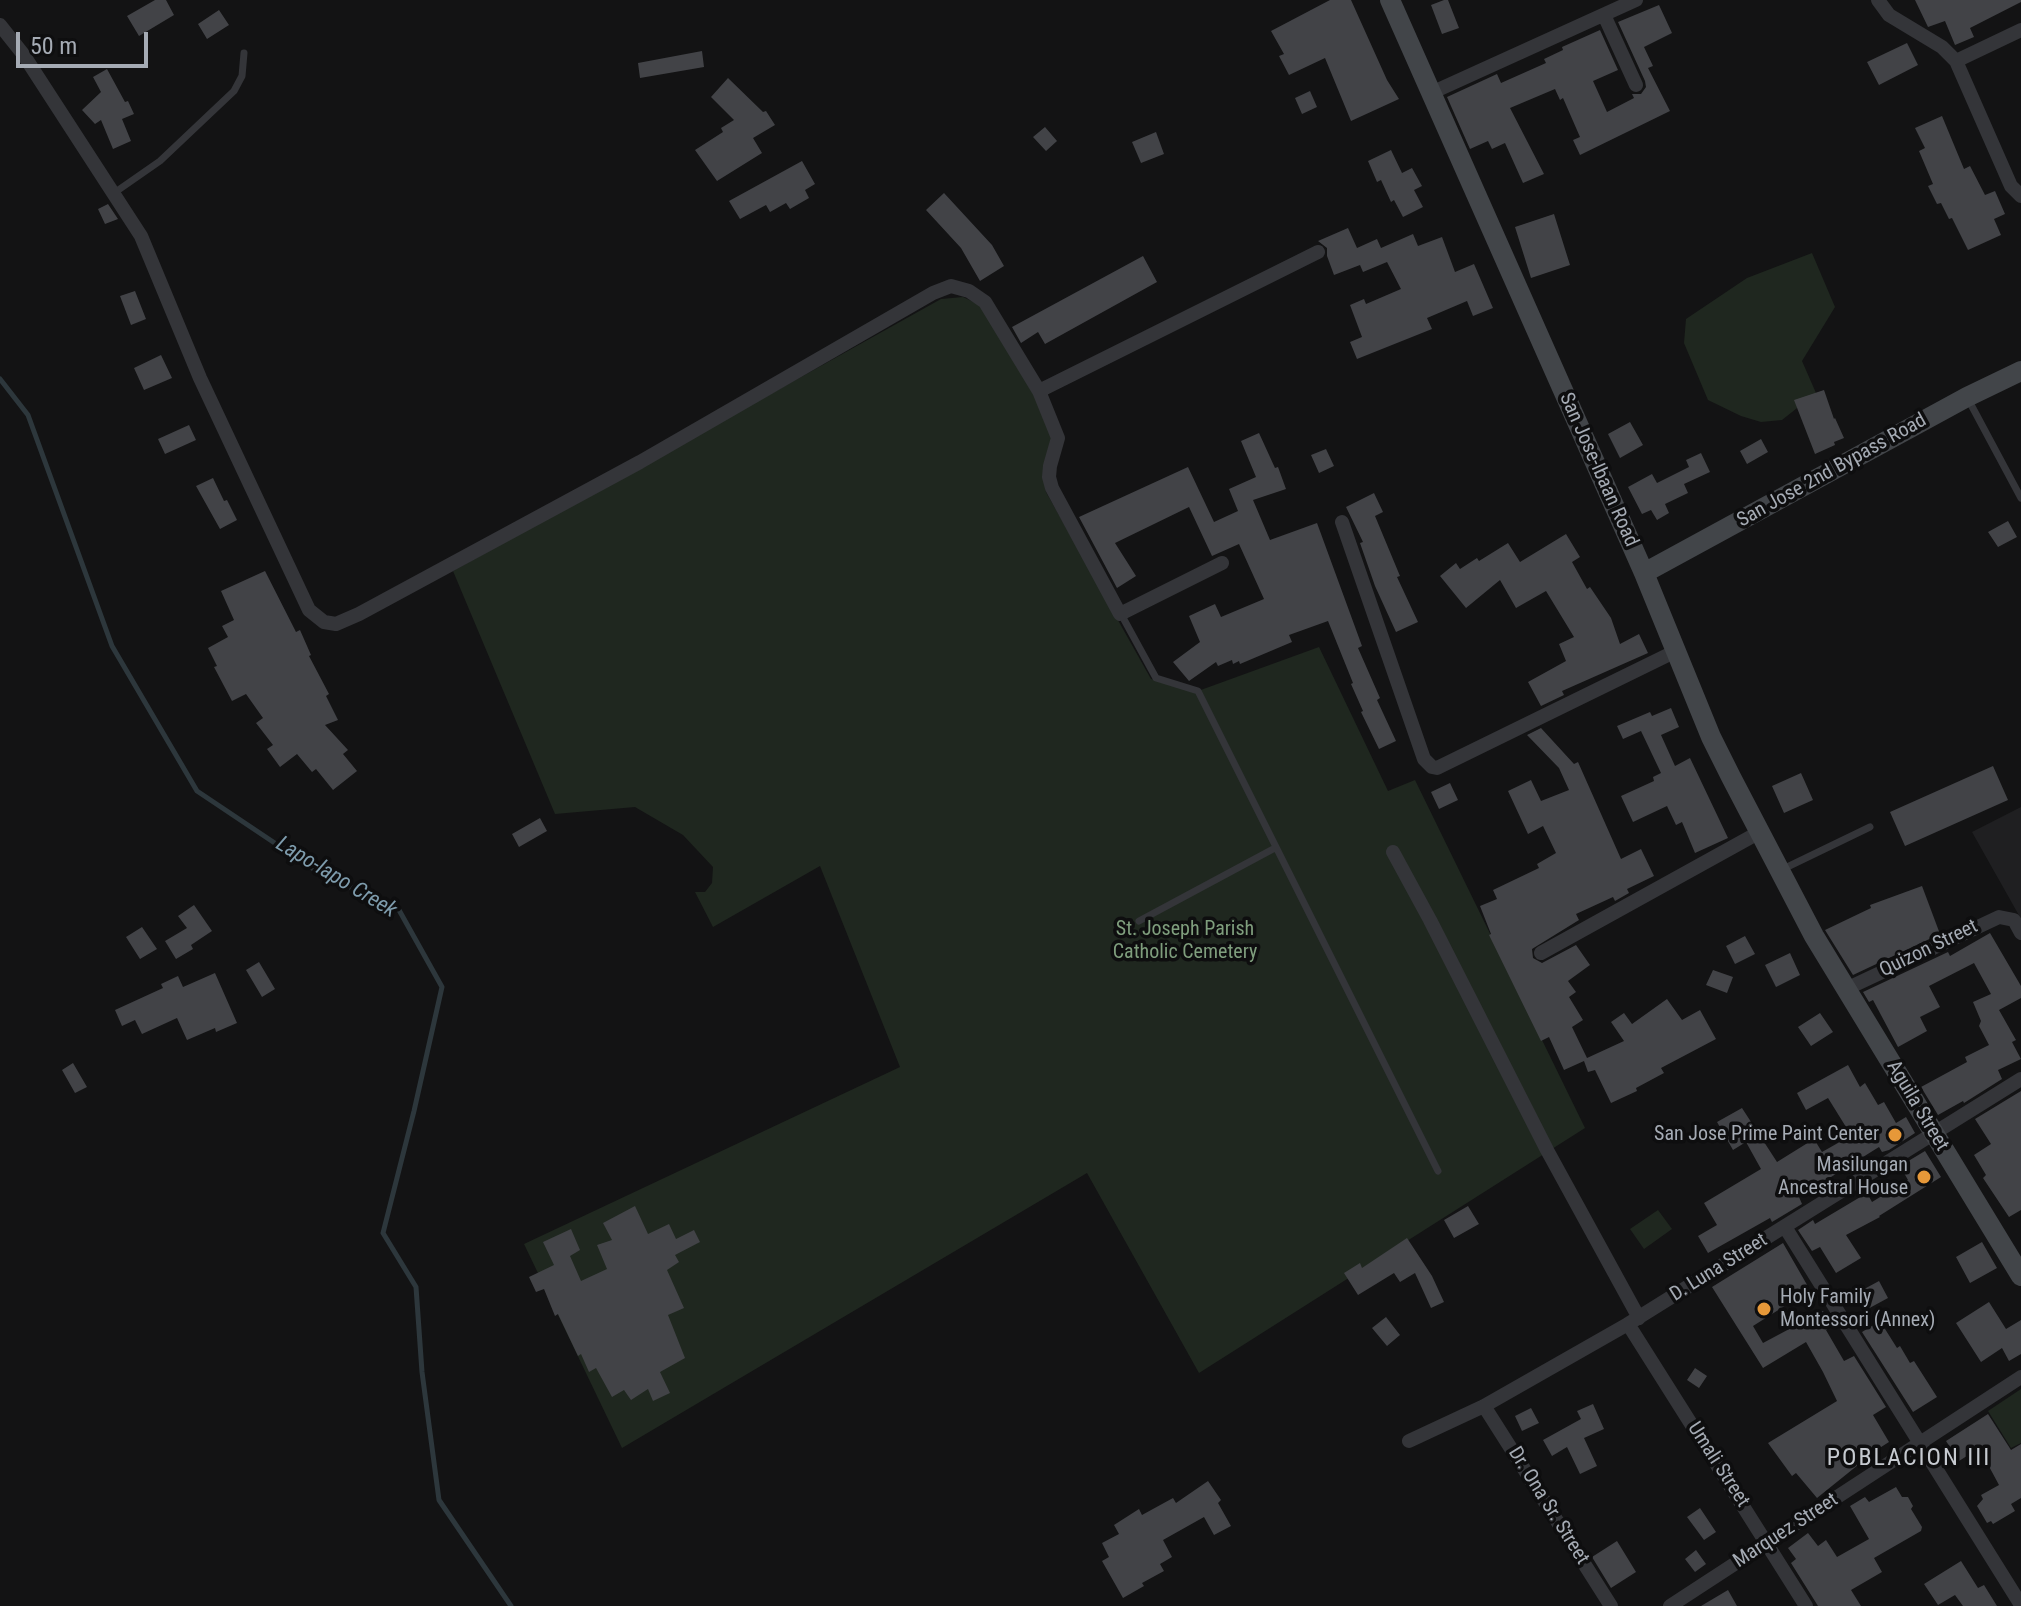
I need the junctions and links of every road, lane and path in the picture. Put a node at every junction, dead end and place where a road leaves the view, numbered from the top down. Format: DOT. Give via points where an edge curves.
graph roads {
  1 [pos="1390,0"];
  2 [pos="1636,0"];
  3 [pos="1878,0"];
  4 [pos="1604,15"];
  5 [pos="0,25"];
  6 [pos="2021,30"];
  7 [pos="244,53"];
  8 [pos="1956,61"];
  9 [pos="1636,85"];
  10 [pos="1431,93"];
  11 [pos="114,193"];
  12 [pos="2021,196"];
  13 [pos="1318,252"];
  14 [pos="2021,371"];
  15 [pos="1039,391"];
  16 [pos="1967,397"];
  17 [pos="2021,498"];
  18 [pos="1342,522"];
  19 [pos="1222,563"];
  20 [pos="1644,573"];
  21 [pos="1120,614"];
  22 [pos="1676,651"];
  23 [pos="1870,827"];
  24 [pos="1758,833"];
  25 [pos="1275,848"];
  26 [pos="1393,852"];
  27 [pos="1779,871"];
  28 [pos="1139,921"];
  29 [pos="2017,927"];
  30 [pos="1814,936"];
  31 [pos="1541,953"];
  32 [pos="1846,989"];
  33 [pos="2021,1079"];
  34 [pos="1934,1133"];
  35 [pos="1438,1171"];
  36 [pos="1785,1227"];
  37 [pos="2021,1276"];
  38 [pos="1634,1321"];
  39 [pos="2021,1377"];
  40 [pos="1484,1406"];
  41 [pos="1409,1441"];
  42 [pos="1921,1443"];
  43 [pos="1768,1543"];
  44 [pos="2021,1605"];
  45 [pos="1611,1606"];
  46 [pos="1670,1606"];
  47 [pos="1806,1606"];
  1 -- 10 [label="main road, San Jose-Ibaan Road"];
  2 -- 4 [label="street"];
  3 -- 8 [label="street" via="1889,15"];
  4 -- 9 [label="street"];
  4 -- 10 [label="street"];
  5 -- 11 [label="street"];
  6 -- 8 [label="street"];
  7 -- 11 [label="lane" via="234,91 160,161"];
  8 -- 12 [label="street" via="2011,186"];
  10 -- 20 [label="main road, San Jose-Ibaan Road"];
  11 -- 15 [label="street" via="141,236 200,378 309,610 324,622 336,624 640,462 951,286 985,302"];
  13 -- 15 [label="street"];
  14 -- 16 [label="main road, San Jose 2nd Bypass Road"];
  15 -- 21 [label="street" via="1058,438 1050,466 1052,488"];
  16 -- 17 [label="lane"];
  16 -- 20 [label="main road, San Jose 2nd Bypass Road"];
  18 -- 22 [label="street" via="1424,759 1432,767"];
  19 -- 21 [label="street"];
  20 -- 22 [label="main road, San Jose-Ibaan Road"];
  21 -- 25 [label="lane" via="1156,678 1198,691"];
  22 -- 24 [label="main road, San Jose-Ibaan Road"];
  23 -- 27 [label="lane"];
  24 -- 27 [label="main road, San Jose-Ibaan Road"];
  24 -- 31 [label="street"];
  25 -- 28 [label="lane"];
  25 -- 35 [label="lane"];
  26 -- 38 [label="street, Umali Street"];
  27 -- 30 [label="main road, San Jose-Ibaan Road"];
  29 -- 32 [label="street, Quizon Street" via="1999,917 1991,919"];
  30 -- 32 [label="main road, Aguila Street"];
  32 -- 34 [label="main road, Aguila Street"];
  33 -- 34 [label="street, D. Luna Street"];
  34 -- 36 [label="street, D. Luna Street"];
  34 -- 37 [label="main road, Aguila Street"];
  36 -- 38 [label="street, D. Luna Street"];
  36 -- 42 [label="street"];
  38 -- 40 [label="street, D. Luna Street"];
  38 -- 43 [label="street, Umali Street"];
  39 -- 42 [label="street, Marquez Street"];
  40 -- 41 [label="street, D. Luna Street"];
  40 -- 45 [label="street, Dr. Ona Sr. Street"];
  42 -- 43 [label="street, Marquez Street"];
  42 -- 44 [label="street"];
  43 -- 46 [label="street, Marquez Street"];
  43 -- 47 [label="street, Umali Street"];
}
